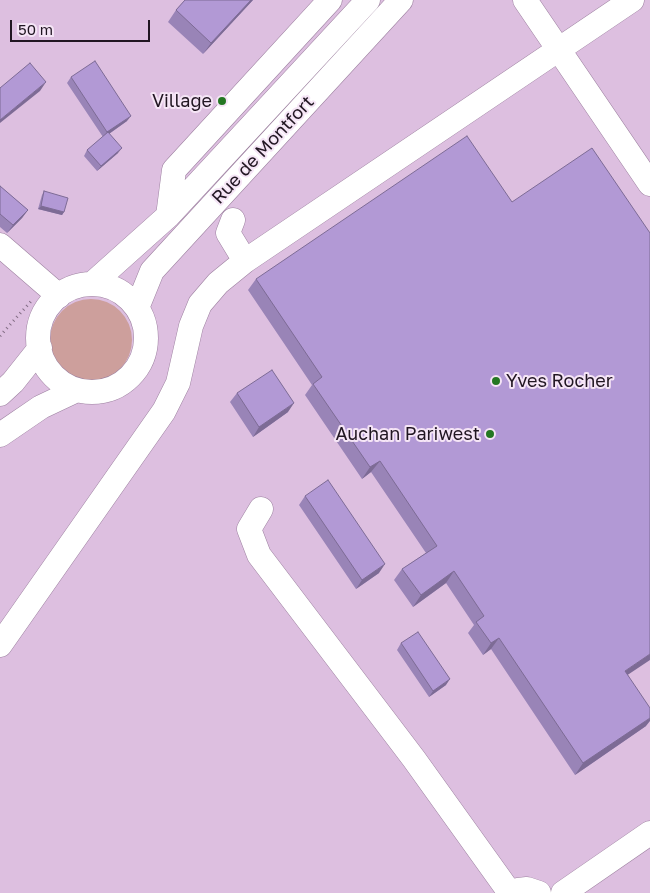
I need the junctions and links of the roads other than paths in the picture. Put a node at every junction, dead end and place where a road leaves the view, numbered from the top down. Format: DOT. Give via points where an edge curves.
graph roads {
  1 [pos="330,0"];
  2 [pos="368,0"];
  3 [pos="401,0"];
  4 [pos="525,0"];
  5 [pos="632,0"];
  6 [pos="559,50"];
  7 [pos="650,184"];
  8 [pos="168,216"];
  9 [pos="232,220"];
  10 [pos="0,245"];
  11 [pos="245,261"];
  12 [pos="92,284"];
  13 [pos="59,296"];
  14 [pos="137,308"];
  15 [pos="40,348"];
  16 [pos="77,390"];
  17 [pos="0,394"];
  18 [pos="0,435"];
  19 [pos="261,509"];
  20 [pos="0,645"];
  21 [pos="650,833"];
  22 [pos="511,893"];
  23 [pos="539,893"];
  24 [pos="563,893"];
  1 -- 8 [label="street" via="174,170"];
  2 -- 8 [label="street, Rue de Montfort"];
  3 -- 14 [label="street, Rue de Montfort" via="152,271"];
  4 -- 6 [label="street"];
  5 -- 6 [label="street"];
  6 -- 7 [label="street"];
  6 -- 11 [label="street"];
  8 -- 12 [label="street, Rue de Montfort"];
  9 -- 11 [label="street" via="228,233"];
  10 -- 13 [label="street"];
  11 -- 20 [label="street" via="218,283 200,304 191,326 178,383 164,411"];
  12 -- 13 [label="street"];
  12 -- 14 [label="street" via="110,287 125,295"];
  13 -- 15 [label="street" via="42,319"];
  14 -- 16 [label="street" via="144,323 146,340 144,356 136,370 124,382 110,389"];
  15 -- 16 [label="street" via="49,370 66,386"];
  15 -- 17 [label="street"];
  16 -- 18 [label="street" via="41,407"];
  19 -- 22 [label="street" via="249,529 259,555 414,758"];
  21 -- 24 [label="street"];
  22 -- 23 [label="street" via="527,889"];
}
